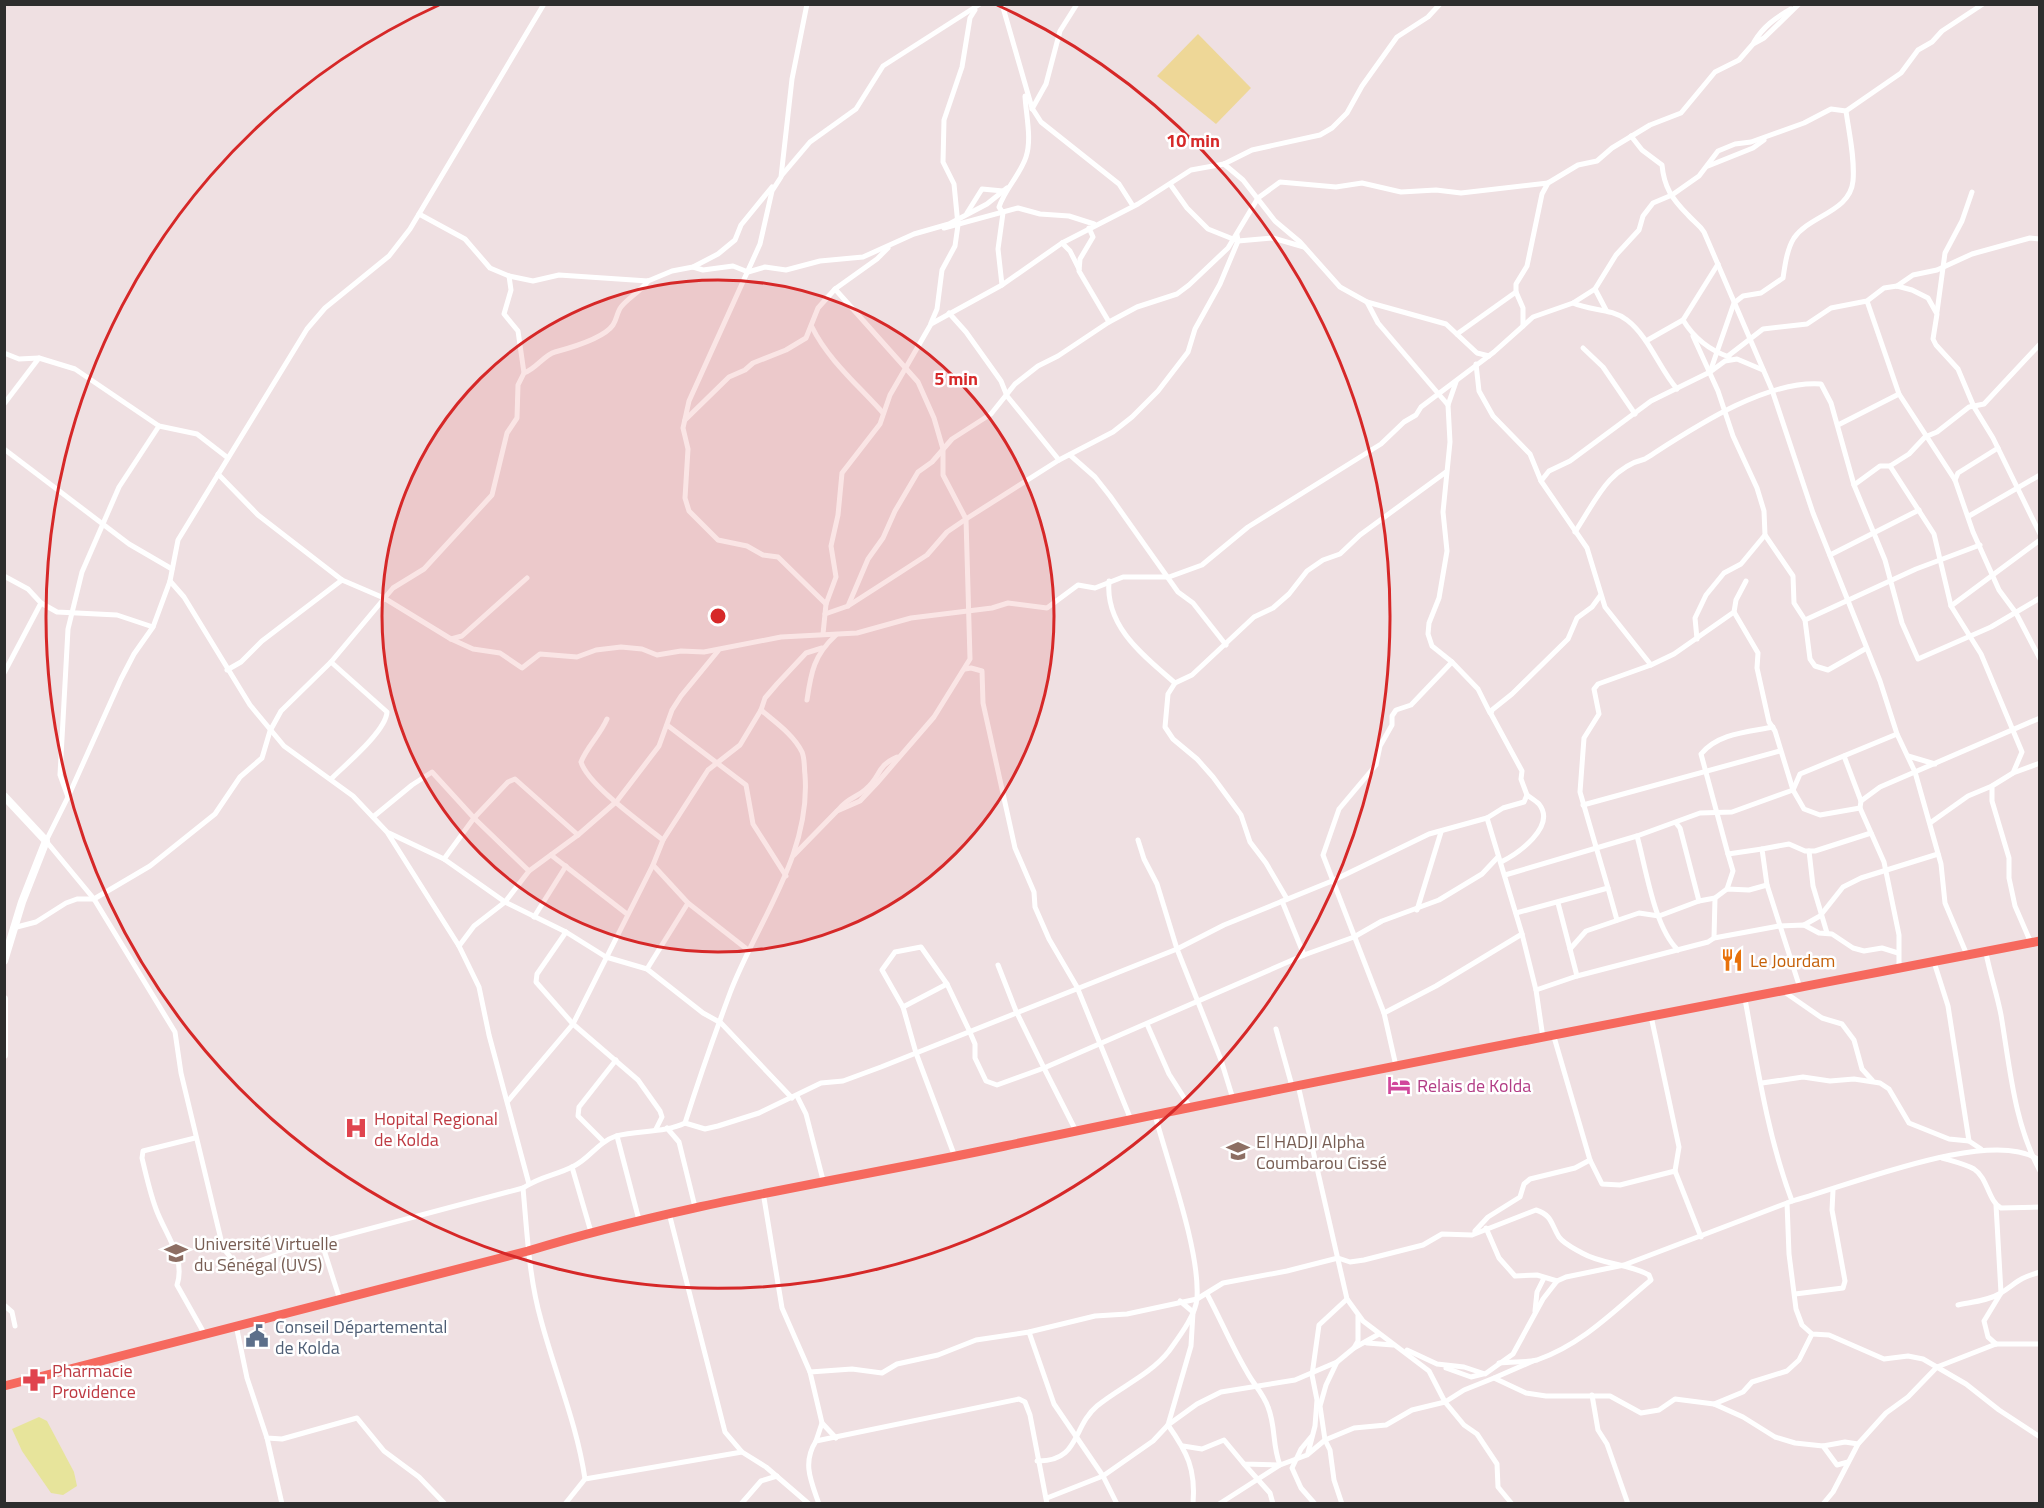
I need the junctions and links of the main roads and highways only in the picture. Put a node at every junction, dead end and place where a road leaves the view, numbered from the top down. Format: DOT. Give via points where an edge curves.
graph roads {
  1 [pos="2035,942"];
  2 [pos="4,1386"];
  1 -- 2 [label="main road" via="763,1191 591,1232"];
}
